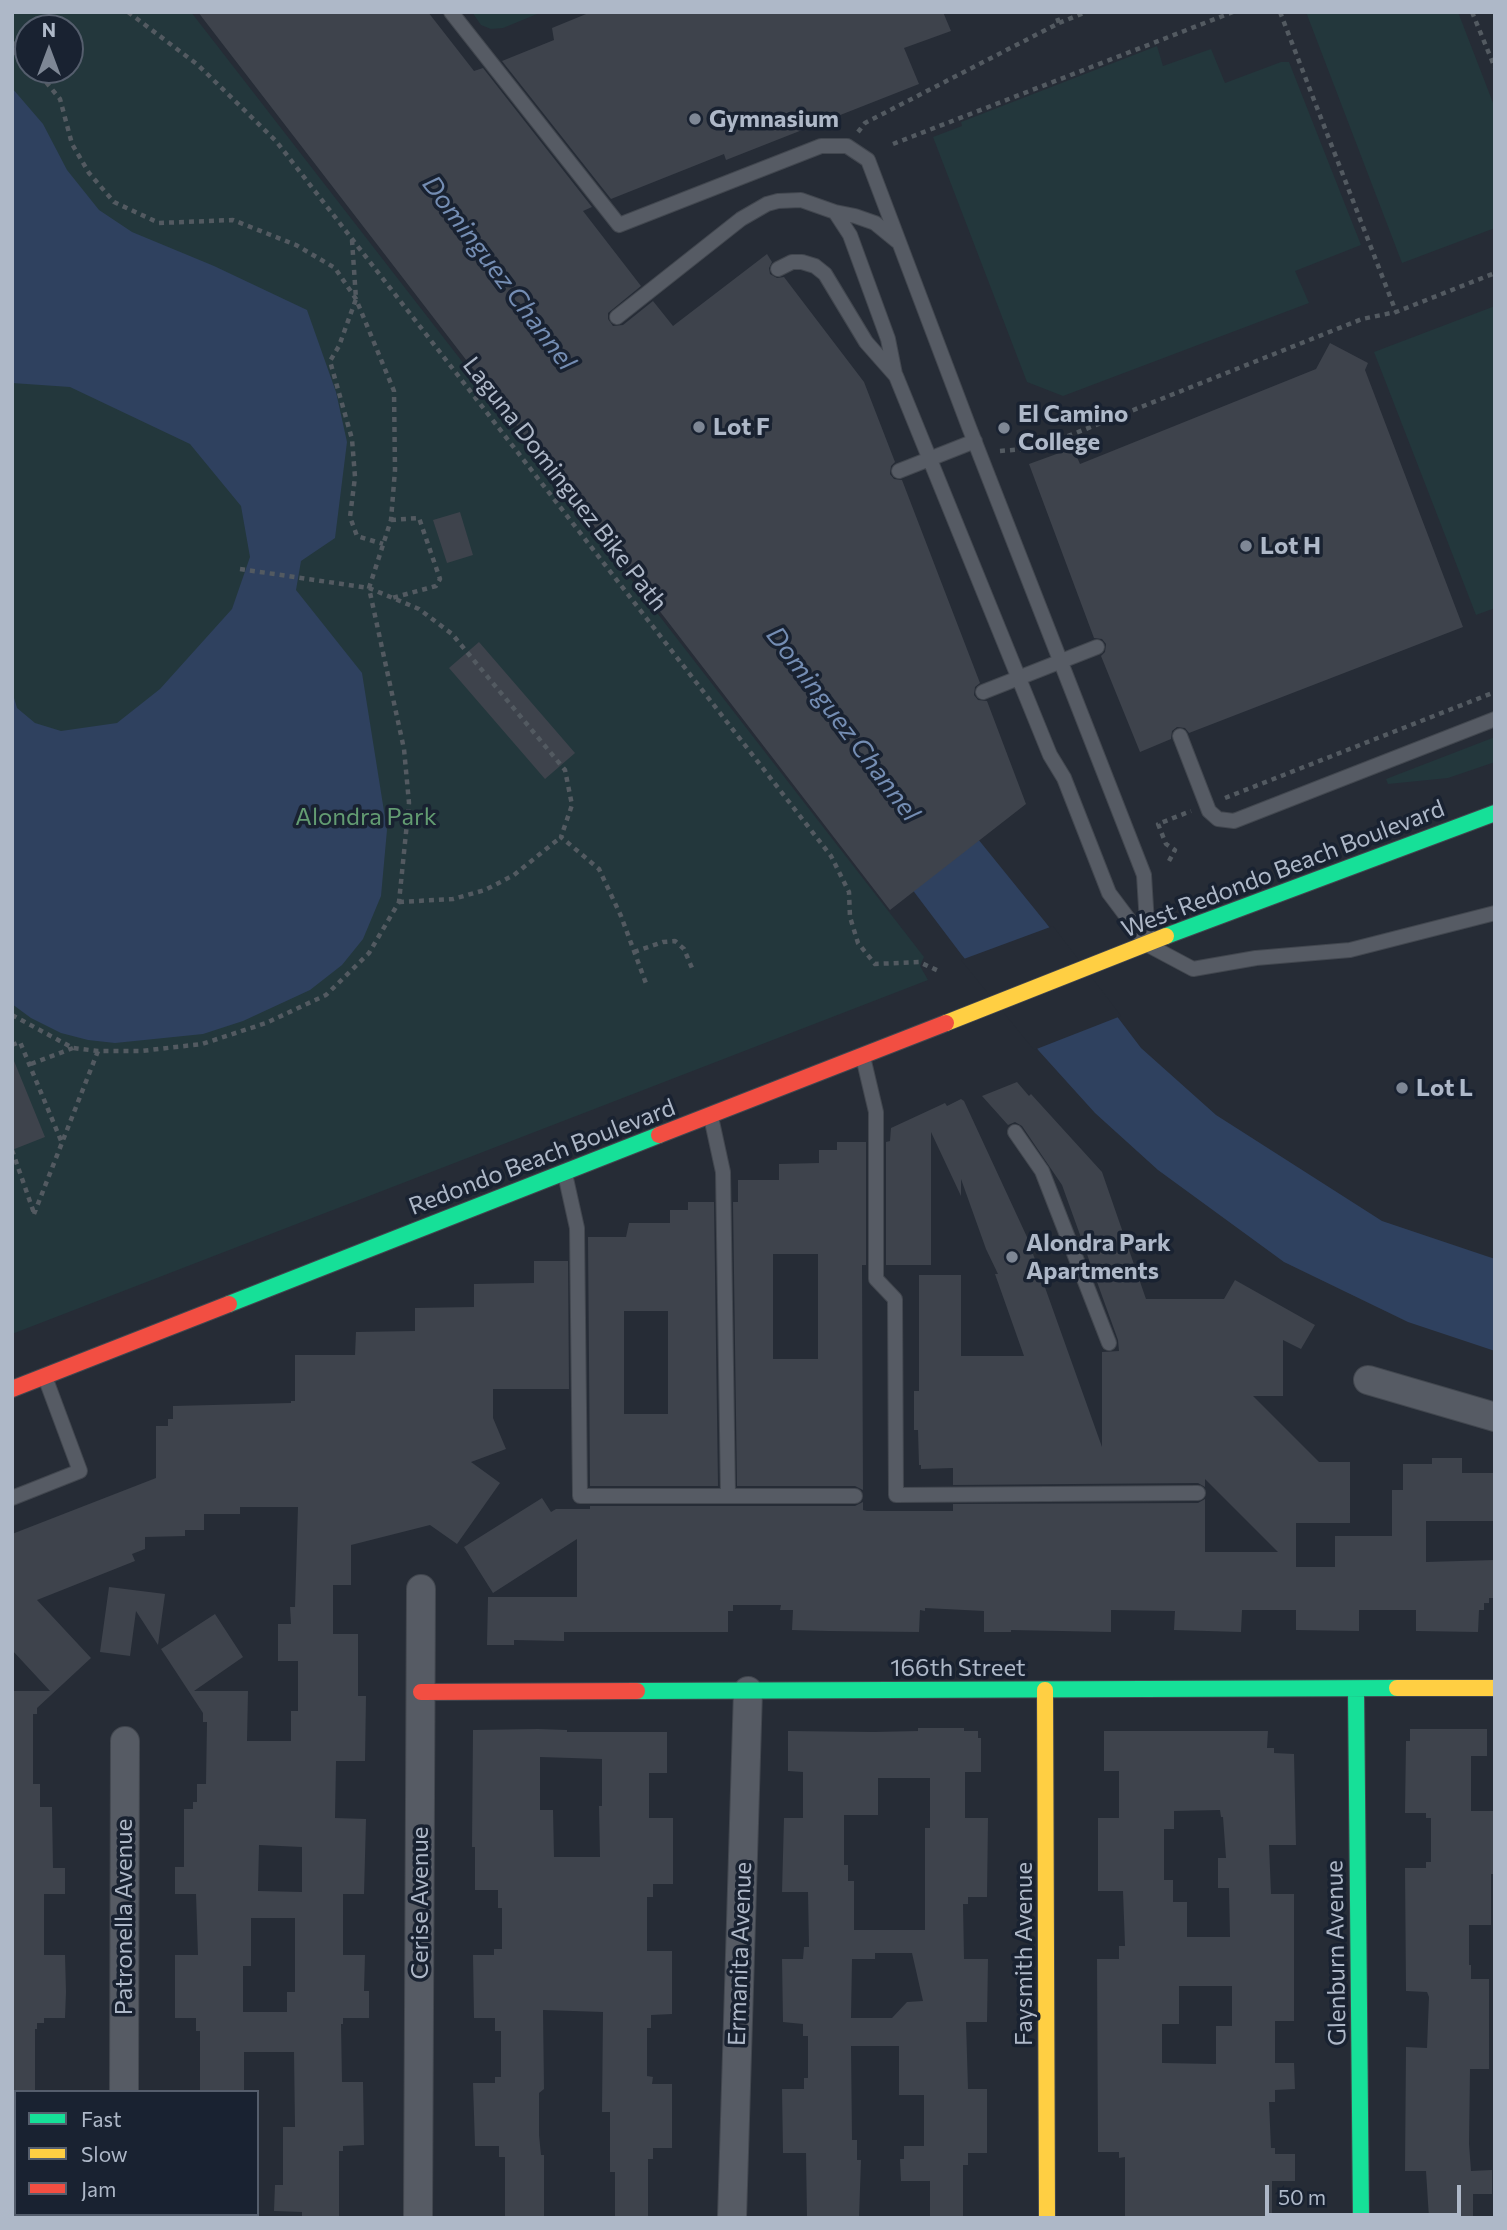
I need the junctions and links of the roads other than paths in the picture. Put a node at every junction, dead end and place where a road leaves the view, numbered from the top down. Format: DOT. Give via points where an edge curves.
graph roads {
  1 [pos="451,12"];
  2 [pos="835,212"];
  3 [pos="898,242"];
  4 [pos="778,269"];
  5 [pos="617,317"];
  6 [pos="896,376"];
  7 [pos="975,441"];
  8 [pos="928,460"];
  9 [pos="899,471"];
  10 [pos="1097,647"];
  11 [pos="1060,661"];
  12 [pos="1019,676"];
  13 [pos="983,692"];
  14 [pos="1495,719"];
  15 [pos="1180,736"];
  16 [pos="1495,813"];
  17 [pos="1495,913"];
  18 [pos="1148,945"];
  19 [pos="1088,968"];
  20 [pos="863,1056"];
  21 [pos="710,1116"];
  22 [pos="1015,1132"];
  23 [pos="565,1172"];
  24 [pos="1109,1343"];
  25 [pos="44,1377"];
  26 [pos="1368,1380"];
  27 [pos="12,1389"];
  28 [pos="1495,1417"];
  29 [pos="1198,1493"];
  30 [pos="728,1496"];
  31 [pos="855,1496"];
  32 [pos="12,1498"];
  33 [pos="421,1589"];
  34 [pos="1495,1688"];
  35 [pos="1356,1689"];
  36 [pos="1045,1690"];
  37 [pos="748,1691"];
  38 [pos="421,1692"];
  39 [pos="125,1741"];
  40 [pos="124,2090"];
  41 [pos="418,2218"];
  42 [pos="732,2218"];
  43 [pos="1047,2218"];
  44 [pos="1361,2218"];
  1 -- 3 [label="lane" via="619,225 821,146 847,146 868,160"];
  2 -- 3 [label="lane" via="875,223"];
  2 -- 5 [label="lane" via="801,200 767,204 741,219"];
  2 -- 6 [label="lane" via="850,235 888,339"];
  3 -- 7 [label="lane"];
  4 -- 6 [label="lane" via="802,262 825,274 866,342"];
  6 -- 8 [label="lane"];
  7 -- 8 [label="lane"];
  7 -- 11 [label="lane"];
  8 -- 9 [label="lane"];
  8 -- 12 [label="lane"];
  10 -- 11 [label="lane"];
  11 -- 12 [label="lane"];
  11 -- 18 [label="lane" via="1144,875"];
  12 -- 13 [label="lane"];
  12 -- 18 [label="lane" via="1110,893"];
  14 -- 15 [label="lane" via="1234,821 1218,819 1209,811"];
  16 -- 18 [label="street, West Redondo Beach Boulevard"];
  17 -- 18 [label="lane" via="1350,950 1192,969"];
  18 -- 19 [label="street, West Redondo Beach Boulevard"];
  19 -- 20 [label="street, Redondo Beach Boulevard"];
  20 -- 21 [label="street, Redondo Beach Boulevard"];
  20 -- 29 [label="lane" via="876,1112 876,1279 895,1298 896,1495"];
  21 -- 23 [label="street, Redondo Beach Boulevard"];
  21 -- 30 [label="lane" via="723,1172"];
  22 -- 24 [label="lane" via="1042,1171"];
  23 -- 25 [label="street, Redondo Beach Boulevard"];
  23 -- 30 [label="lane" via="577,1228 580,1496"];
  25 -- 27 [label="street, Redondo Beach Boulevard"];
  25 -- 32 [label="lane" via="80,1471"];
  26 -- 28 [label="street"];
  30 -- 31 [label="lane"];
  33 -- 38 [label="street, Cerise Avenue"];
  34 -- 35 [label="street, 166th Street"];
  35 -- 36 [label="street, 166th Street"];
  35 -- 44 [label="street, Glenburn Avenue"];
  36 -- 37 [label="street, 166th Street"];
  36 -- 43 [label="street, Faysmith Avenue"];
  37 -- 38 [label="street, 166th Street"];
  37 -- 42 [label="street, Ermanita Avenue"];
  38 -- 41 [label="street, Cerise Avenue"];
  39 -- 40 [label="street, Patronella Avenue"];
}
